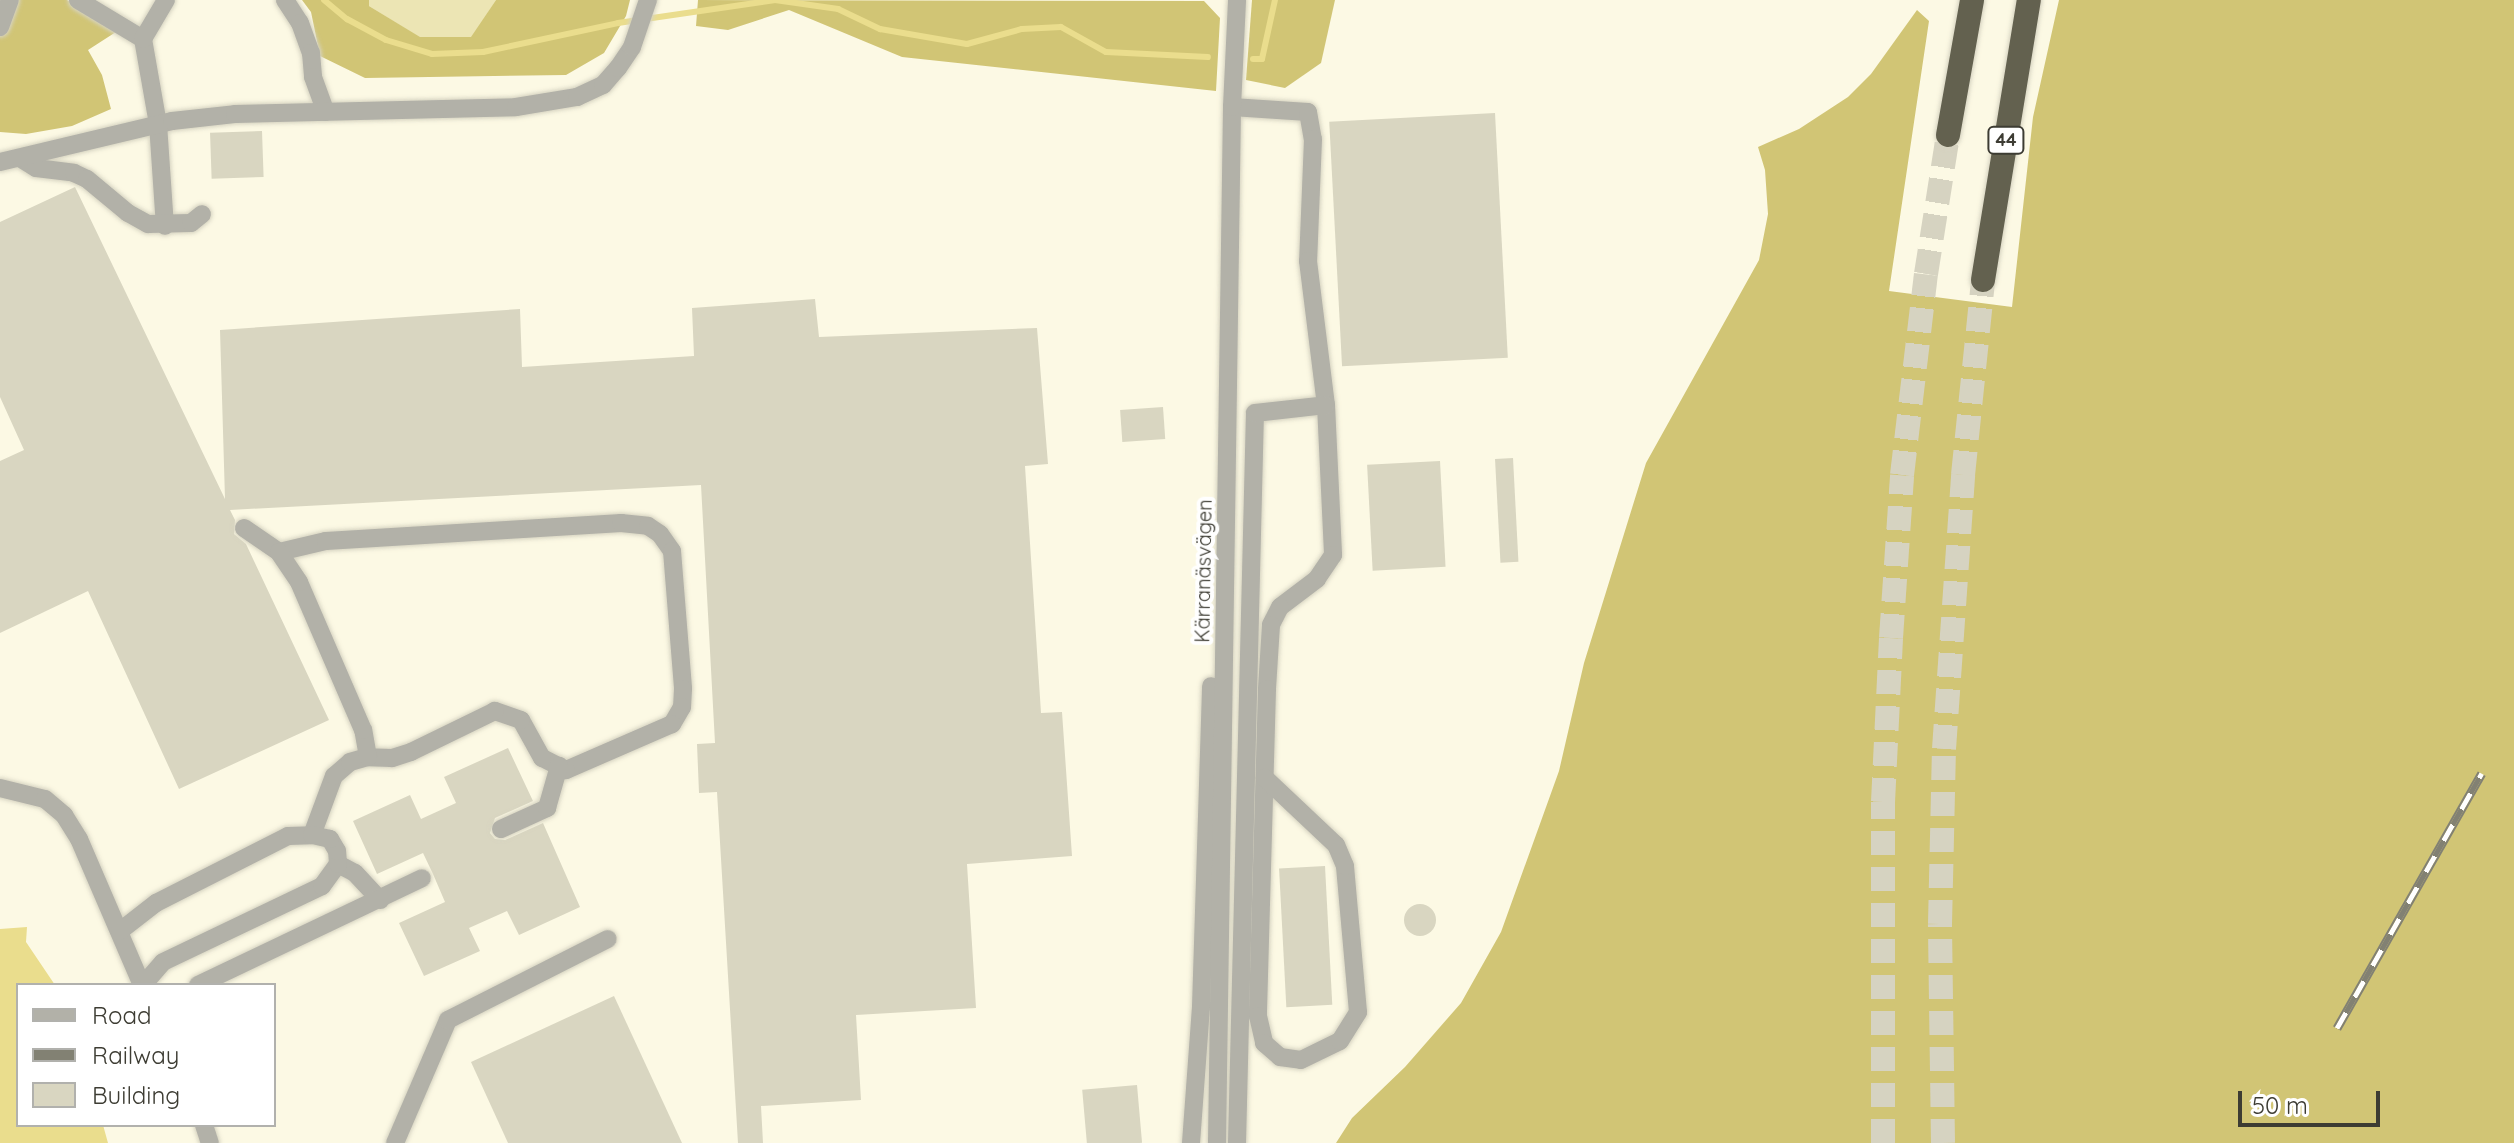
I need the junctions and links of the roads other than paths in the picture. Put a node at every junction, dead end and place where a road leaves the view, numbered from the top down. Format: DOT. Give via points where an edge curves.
graph roads {
  1 [pos="10,0"];
  2 [pos="78,0"];
  3 [pos="166,0"];
  4 [pos="285,0"];
  5 [pos="648,0"];
  6 [pos="1237,0"];
  7 [pos="1972,0"];
  8 [pos="2029,0"];
  9 [pos="0,27"];
  10 [pos="143,39"];
  11 [pos="1232,107"];
  12 [pos="326,112"];
  13 [pos="158,124"];
  14 [pos="1948,135"];
  15 [pos="20,158"];
  16 [pos="0,162"];
  17 [pos="202,214"];
  18 [pos="165,226"];
  19 [pos="1983,280"];
  20 [pos="1326,405"];
  21 [pos="1226,468"];
  22 [pos="244,528"];
  23 [pos="279,552"];
  24 [pos="368,757"];
  25 [pos="559,766"];
  26 [pos="1265,778"];
  27 [pos="0,788"];
  28 [pos="501,829"];
  29 [pos="312,835"];
  30 [pos="338,864"];
  31 [pos="422,878"];
  32 [pos="380,900"];
  33 [pos="120,931"];
  34 [pos="608,939"];
  35 [pos="141,983"];
  36 [pos="144,983"];
  37 [pos="202,983"];
  38 [pos="395,1143"];
  39 [pos="1191,1143"];
  40 [pos="1217,1143"];
  41 [pos="1237,1143"];
  1 -- 9 [label="street"];
  2 -- 10 [label="street"];
  3 -- 10 [label="street"];
  4 -- 12 [label="street" via="311,53"];
  5 -- 12 [label="street" via="632,47 603,85 577,97 548,104"];
  6 -- 11 [label="street, Kärranäsvägen"];
  7 -- 14 [label="highway"];
  8 -- 19 [label="highway, 44"];
  10 -- 13 [label="street"];
  11 -- 20 [label="street" via="1308,112 1313,139 1308,261"];
  11 -- 21 [label="street, Kärranäsvägen"];
  12 -- 13 [label="street" via="235,114"];
  13 -- 15 [label="street"];
  13 -- 18 [label="street"];
  15 -- 16 [label="street"];
  15 -- 18 [label="street" via="36,168 87,179 128,213"];
  17 -- 18 [label="street" via="191,223"];
  20 -- 26 [label="street" via="1333,555 1317,579 1280,607 1271,625"];
  20 -- 41 [label="street" via="1255,413"];
  21 -- 39 [label="street" via="1215,494 1206,885"];
  21 -- 40 [label="street, Kärranäsvägen"];
  22 -- 23 [label="street"];
  23 -- 24 [label="street" via="299,582 363,730"];
  23 -- 25 [label="street" via="326,541 621,523 648,526 660,534 672,551 682,707 672,724 587,764 566,770"];
  24 -- 25 [label="street" via="411,752 495,711 521,720 542,758"];
  24 -- 29 [label="street" via="350,762 334,776"];
  25 -- 28 [label="street" via="547,808"];
  26 -- 26 [label="street" via="1258,1016 1264,1043 1280,1057 1301,1060 1340,1041 1358,1012 1345,866 1336,845"];
  27 -- 33 [label="street" via="45,799 64,815"];
  29 -- 30 [label="street" via="330,839"];
  29 -- 33 [label="street" via="288,836 156,903"];
  30 -- 32 [label="street" via="355,873"];
  30 -- 36 [label="street" via="322,886 163,962"];
  31 -- 32 [label="street"];
  32 -- 37 [label="street"];
  33 -- 35 [label="street"];
  34 -- 38 [label="street" via="448,1020"];
}
